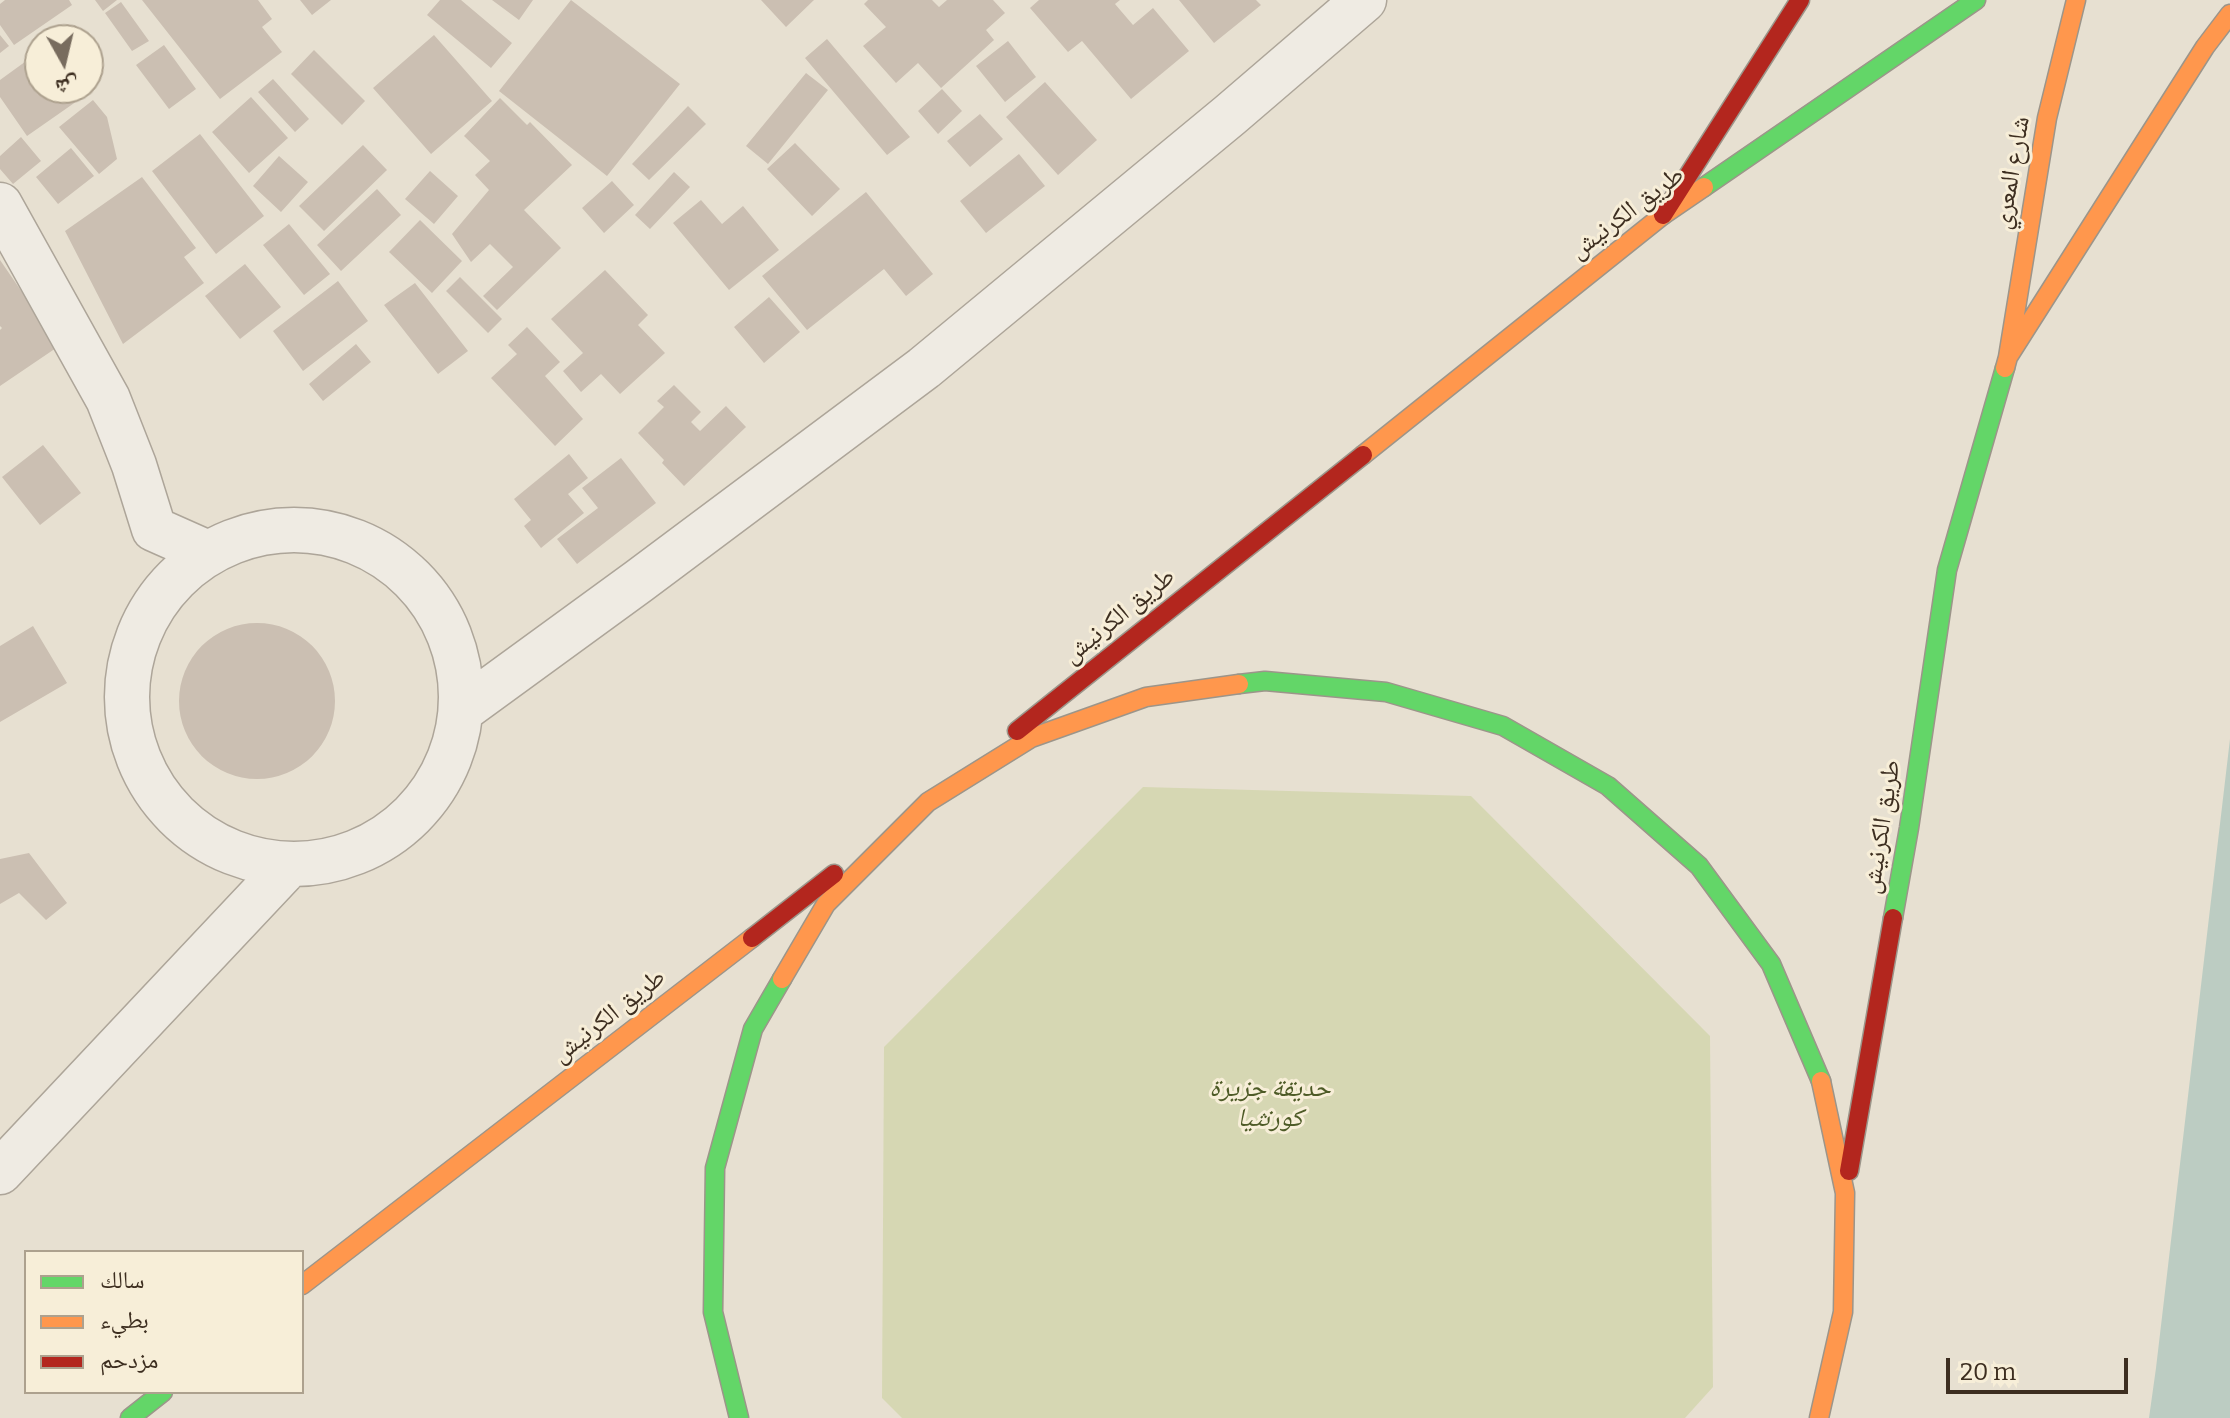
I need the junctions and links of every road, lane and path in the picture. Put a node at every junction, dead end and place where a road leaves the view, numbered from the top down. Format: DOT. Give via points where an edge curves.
graph roads {
  1 [pos="1364,0"];
  2 [pos="1800,0"];
  3 [pos="1976,0"];
  4 [pos="2076,0"];
  5 [pos="2230,14"];
  6 [pos="0,205"];
  7 [pos="1663,215"];
  8 [pos="2008,357"];
  9 [pos="208,553"];
  10 [pos="462,710"];
  11 [pos="928,802"];
  12 [pos="290,864"];
  13 [pos="0,1172"];
  14 [pos="1845,1193"];
  15 [pos="304,1283"];
  16 [pos="160,1394"];
  17 [pos="130,1418"];
  18 [pos="739,1418"];
  19 [pos="1819,1418"];
  1 -- 10 [label="street" via="924,368"];
  2 -- 7 [label="main road"];
  3 -- 7 [label="main road, طريق الكرنيش"];
  4 -- 8 [label="main road, شارع المعري" via="2047,118"];
  5 -- 8 [label="main road, طريق الكرنيش"];
  6 -- 9 [label="street" via="108,399 154,529"];
  7 -- 11 [label="main road, طريق الكرنيش"];
  8 -- 14 [label="main road, طريق الكرنيش" via="1947,570 1909,828"];
  9 -- 10 [label="street" via="257,533 311,530 364,544 408,574 441,616 459,666"];
  9 -- 12 [label="street" via="166,587 138,633 126,686 131,739 152,788 179,819 212,843 250,859"];
  10 -- 12 [label="street" via="452,752 433,791 403,824 369,846 331,860"];
  11 -- 14 [label="main road" via="1031,738 1146,697 1265,681 1386,692 1503,726 1608,786 1699,866 1771,964 1820,1074"];
  11 -- 15 [label="main road, طريق الكرنيش"];
  11 -- 18 [label="main road" via="826,904 753,1029 715,1168 713,1312"];
  12 -- 13 [label="street"];
  14 -- 19 [label="main road" via="1843,1312"];
  16 -- 17 [label="main road"];
}
